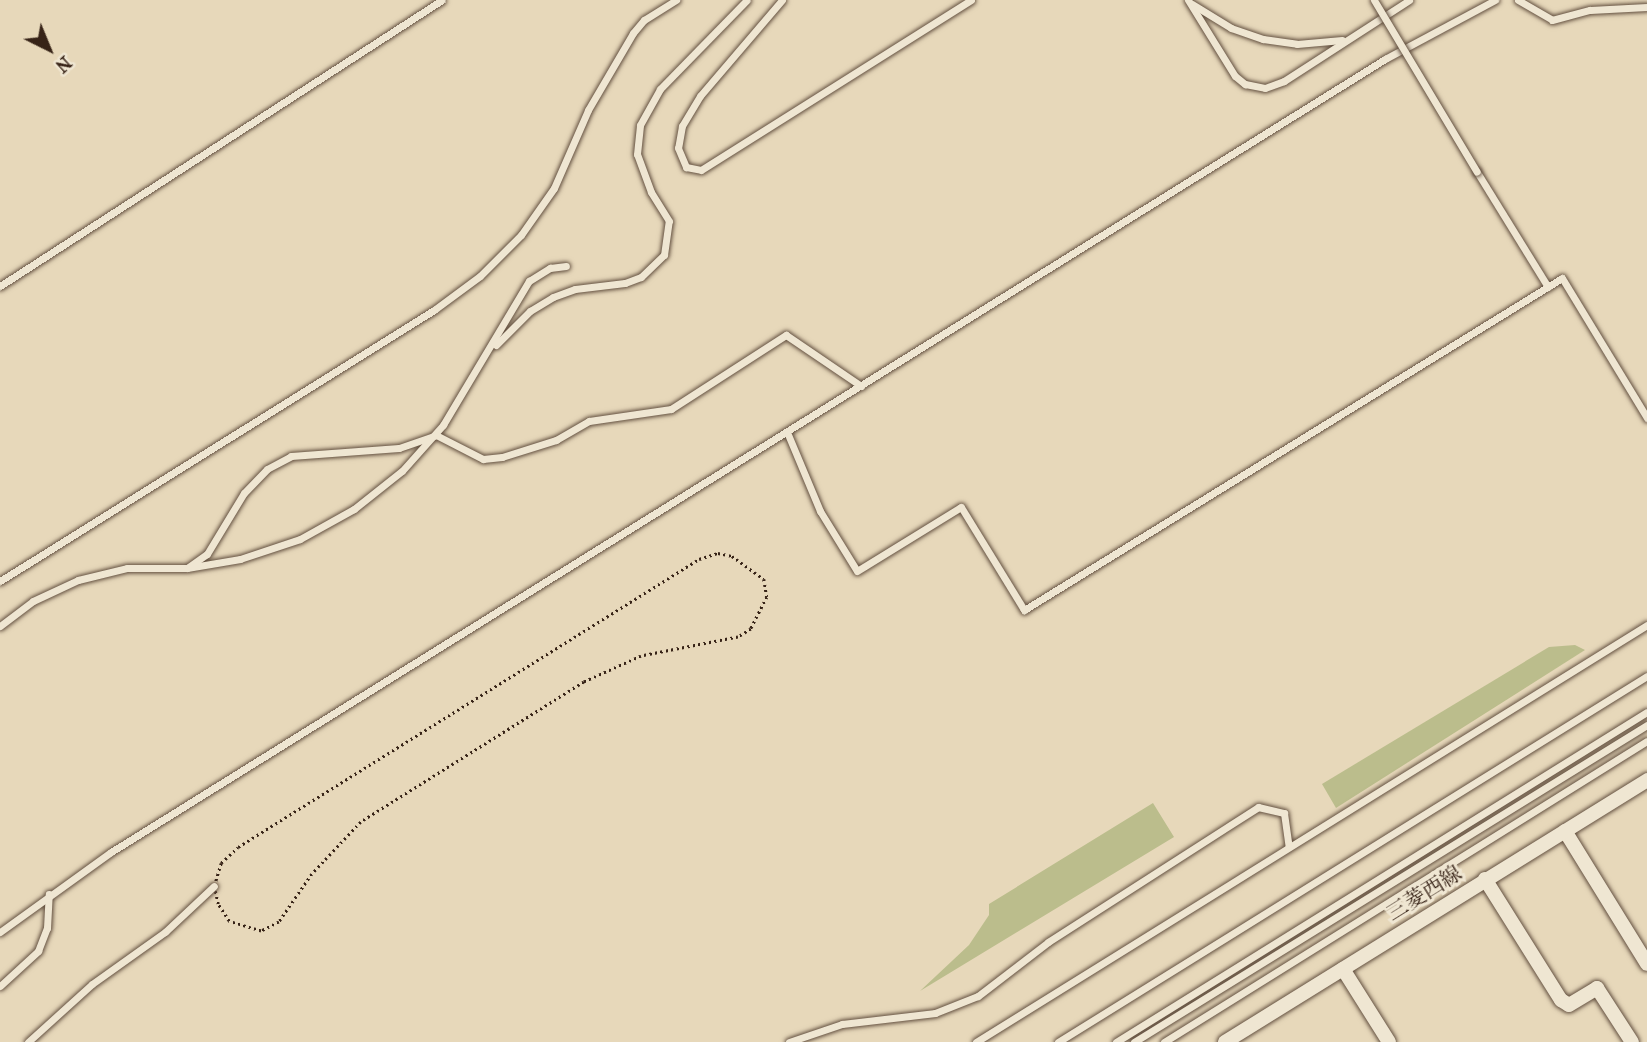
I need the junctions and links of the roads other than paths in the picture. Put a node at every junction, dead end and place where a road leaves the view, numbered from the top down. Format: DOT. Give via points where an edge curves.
graph roads {
  1 [pos="442,0"];
  2 [pos="676,0"];
  3 [pos="747,0"];
  4 [pos="782,0"];
  5 [pos="971,0"];
  6 [pos="1374,0"];
  7 [pos="1409,0"];
  8 [pos="1495,0"];
  9 [pos="1518,0"];
  10 [pos="1188,1"];
  11 [pos="1647,7"];
  12 [pos="1347,39"];
  13 [pos="566,266"];
  14 [pos="0,286"];
  15 [pos="1548,287"];
  16 [pos="487,353"];
  17 [pos="860,386"];
  18 [pos="1647,418"];
  19 [pos="787,432"];
  20 [pos="436,435"];
  21 [pos="187,568"];
  22 [pos="0,580"];
  23 [pos="1647,625"];
  24 [pos="0,626"];
  25 [pos="1647,676"];
  26 [pos="1647,712"];
  27 [pos="1647,725"];
  28 [pos="1647,741"];
  29 [pos="1647,780"];
  30 [pos="1565,831"];
  31 [pos="1289,848"];
  32 [pos="1485,879"];
  33 [pos="214,886"];
  34 [pos="49,894"];
  35 [pos="0,932"];
  36 [pos="1647,964"];
  37 [pos="1343,969"];
  38 [pos="0,986"];
  39 [pos="27,1042"];
  40 [pos="789,1042"];
  41 [pos="975,1042"];
  42 [pos="1059,1042"];
  43 [pos="1116,1042"];
  44 [pos="1134,1042"];
  45 [pos="1164,1042"];
  46 [pos="1225,1042"];
  47 [pos="1389,1042"];
  48 [pos="1632,1042"];
  1 -- 14 [label="lane"];
  2 -- 22 [label="lane" via="644,20 633,33 588,110 572,154 549,196 521,235 480,276 434,310"];
  3 -- 16 [label="lane" via="660,89 639,125 637,154 651,192 669,221 670,240 664,255 633,280 553,297 530,311"];
  4 -- 5 [label="lane" via="688,116 678,148 686,167 701,170"];
  6 -- 15 [label="lane, bridge"];
  7 -- 12 [label="lane"];
  8 -- 17 [label="lane" via="1385,58"];
  9 -- 11 [label="lane" via="1552,20 1590,10"];
  10 -- 12 [label="lane" via="1224,24 1263,39 1314,44"];
  10 -- 12 [label="lane" via="1235,76 1252,86 1278,84"];
  13 -- 16 [label="lane" via="542,271 529,281"];
  15 -- 18 [label="lane" via="1562,278"];
  15 -- 19 [label="lane" via="1024,610 961,507 857,571 820,511"];
  16 -- 20 [label="lane"];
  17 -- 19 [label="lane"];
  17 -- 20 [label="lane" via="786,335 671,409 589,421 532,449 484,459"];
  19 -- 34 [label="lane"];
  20 -- 21 [label="lane" via="384,487 322,528 240,559"];
  20 -- 21 [label="lane" via="399,448 291,456 267,469 244,493 206,554"];
  21 -- 24 [label="lane" via="127,568 78,580 33,601"];
  23 -- 31 [label="lane"];
  25 -- 42 [label="lane"];
  26 -- 43 [label="lane"];
  27 -- 44 [label="lane"];
  28 -- 45 [label="lane"];
  29 -- 30 [label="street, 三菱西線"];
  30 -- 32 [label="street, 三菱西線"];
  30 -- 36 [label="street"];
  31 -- 40 [label="lane" via="1284,813 1258,807 1048,942 978,996 935,1013 842,1024"];
  31 -- 41 [label="lane"];
  32 -- 37 [label="street, 三菱西線"];
  32 -- 48 [label="street" via="1561,1000 1569,1005 1597,988"];
  33 -- 39 [label="lane" via="165,932 92,984"];
  34 -- 35 [label="lane"];
  34 -- 38 [label="lane" via="47,928 38,951"];
  37 -- 46 [label="street, 三菱西線"];
  37 -- 47 [label="street"];
}
